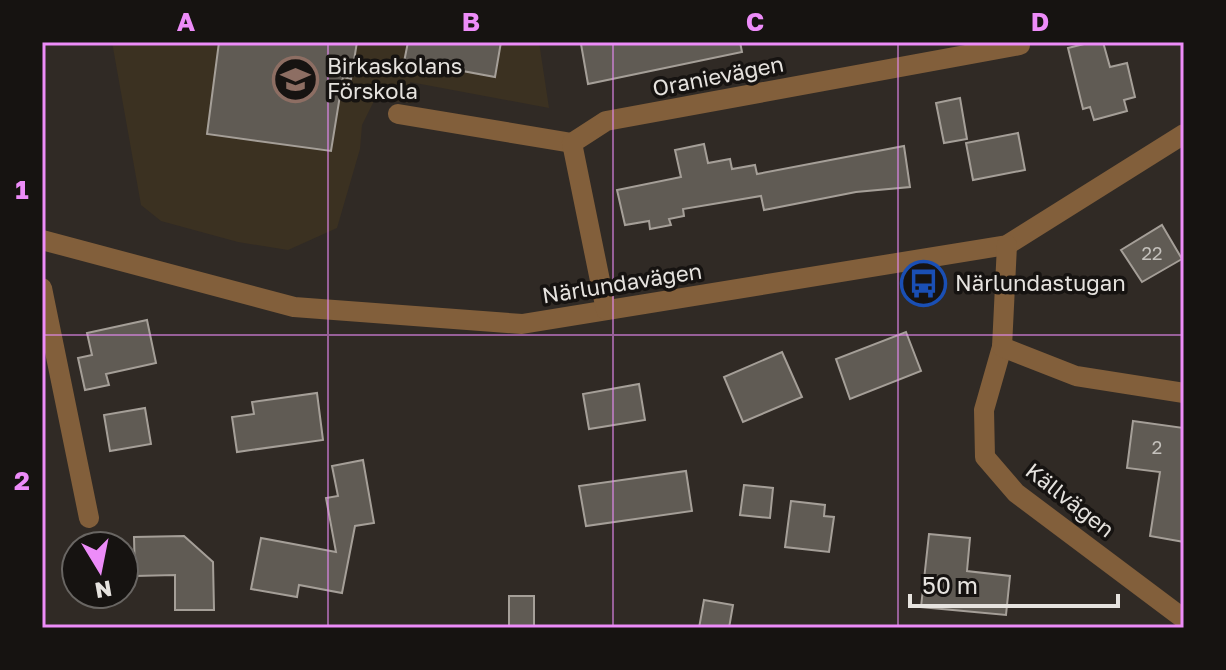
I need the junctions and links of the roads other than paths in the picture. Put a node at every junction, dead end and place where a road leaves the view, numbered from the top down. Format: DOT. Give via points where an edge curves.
graph roads {
  1 [pos="1020,45"];
  2 [pos="398,114"];
  3 [pos="1184,134"];
  4 [pos="572,143"];
  5 [pos="1007,245"];
  6 [pos="46,246"];
  7 [pos="42,288"];
  8 [pos="606,310"];
  9 [pos="1002,347"];
  10 [pos="1184,393"];
  11 [pos="89,518"];
  12 [pos="1184,619"];
  1 -- 4 [label="street, Oranievägen" via="606,121"];
  2 -- 4 [label="street"];
  3 -- 5 [label="street, Närlundavägen"];
  4 -- 8 [label="street"];
  5 -- 8 [label="street, Närlundavägen"];
  5 -- 9 [label="street, Källvägen"];
  6 -- 8 [label="street, Närlundavägen" via="294,307 522,324"];
  7 -- 11 [label="street"];
  9 -- 10 [label="street" via="1076,376"];
  9 -- 12 [label="street, Källvägen" via="984,410 985,457 1016,493"];
}
